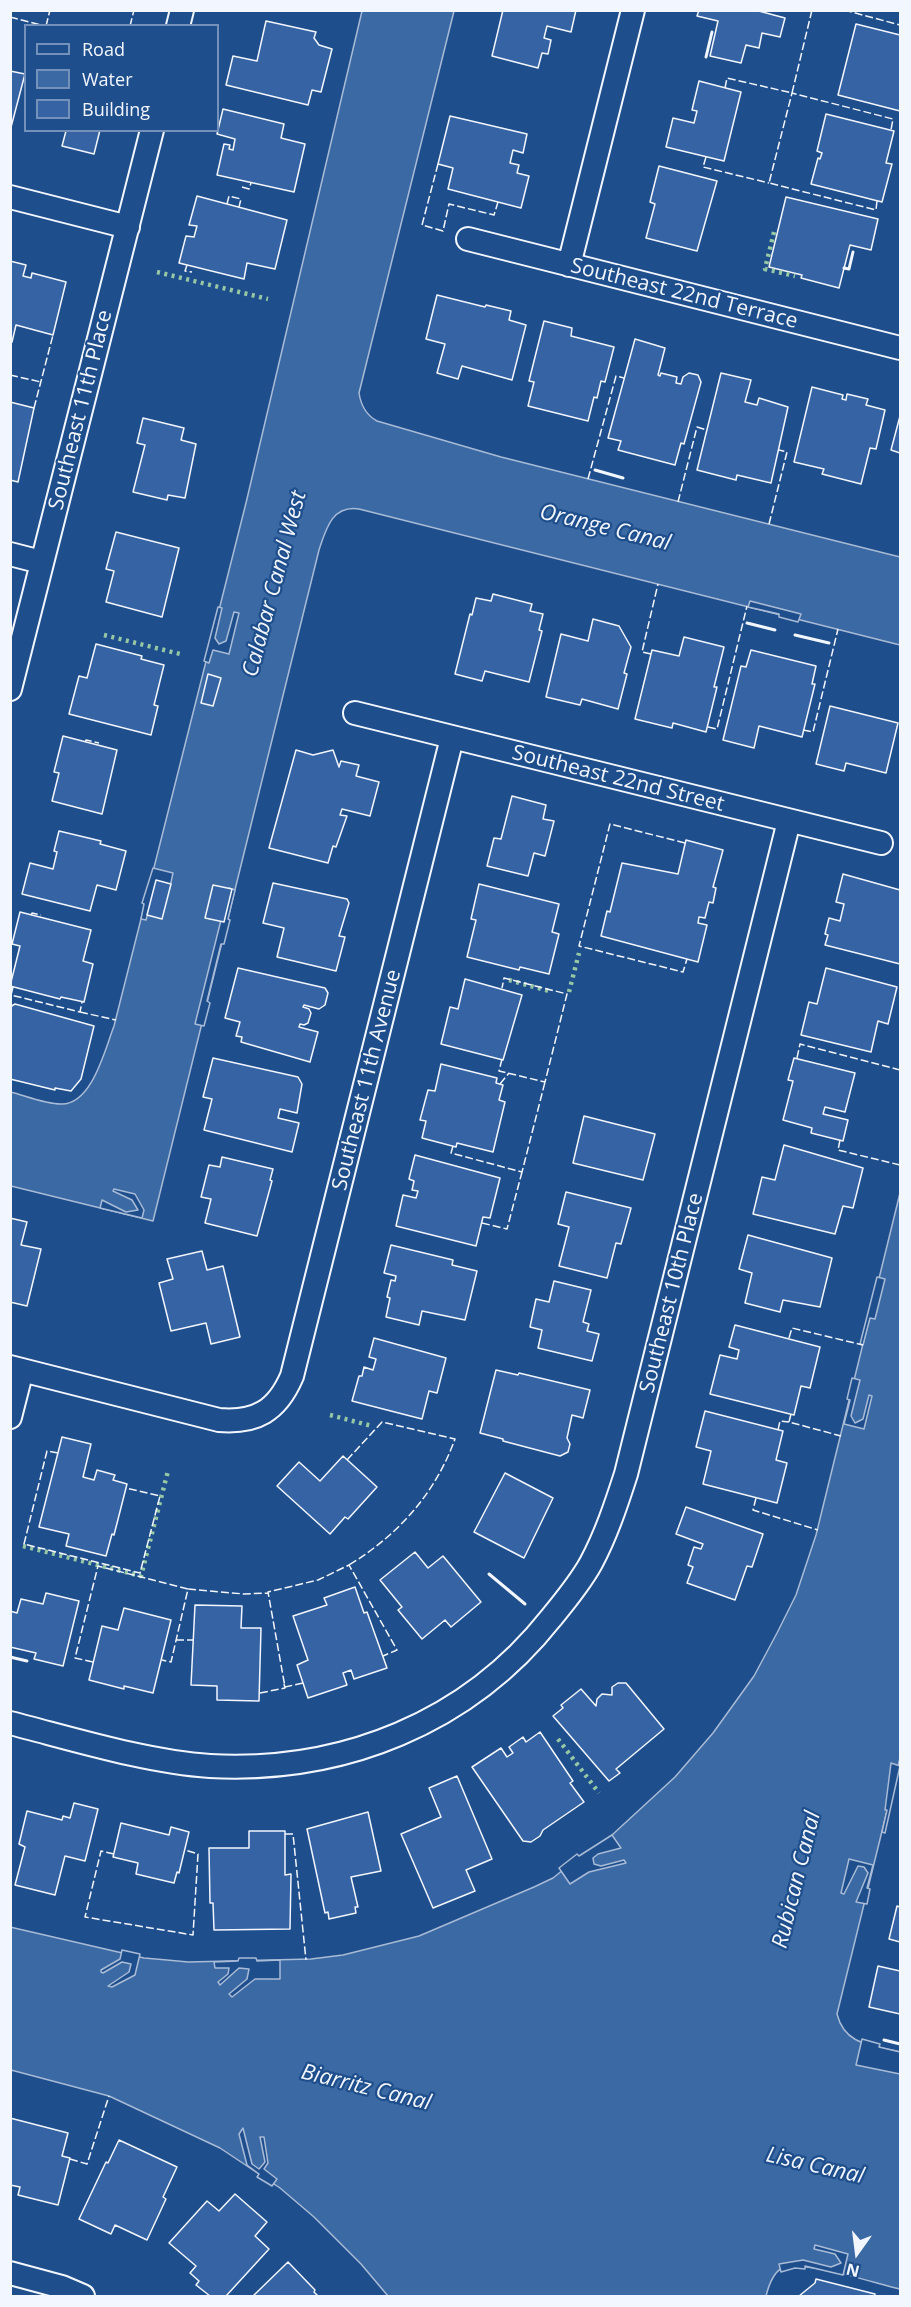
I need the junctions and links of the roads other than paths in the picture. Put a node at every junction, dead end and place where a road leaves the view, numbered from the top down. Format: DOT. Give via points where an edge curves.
graph roads {
  1 [pos="633,10"];
  2 [pos="152,132"];
  3 [pos="10,197"];
  4 [pos="128,227"];
  5 [pos="468,239"];
  6 [pos="569,265"];
  7 [pos="900,348"];
  8 [pos="10,554"];
  9 [pos="41,562"];
  10 [pos="10,689"];
  11 [pos="355,713"];
  12 [pos="452,738"];
  13 [pos="789,822"];
  14 [pos="881,843"];
  15 [pos="16,1369"];
  16 [pos="10,1417"];
  17 [pos="10,1723"];
  18 [pos="10,2273"];
  19 [pos="83,2296"];
  1 -- 6 [label="street"];
  2 -- 4 [label="street, Southeast 11th Place"];
  3 -- 4 [label="street"];
  4 -- 9 [label="street, Southeast 11th Place"];
  5 -- 6 [label="street, Southeast 22nd Terrace"];
  6 -- 7 [label="street, Southeast 22nd Terrace"];
  8 -- 9 [label="street"];
  9 -- 10 [label="street, Southeast 11th Place"];
  11 -- 12 [label="street, Southeast 22nd Street"];
  12 -- 13 [label="street, Southeast 22nd Street"];
  12 -- 15 [label="street, Southeast 11th Avenue" via="292,1376 280,1399 265,1413 243,1420 219,1420"];
  13 -- 14 [label="street, Southeast 22nd Street"];
  13 -- 17 [label="street, Southeast 10th Place" via="641,1417 612,1516 585,1574 538,1635 506,1667 451,1708 419,1726 365,1747 290,1764 210,1766 165,1760"];
  15 -- 16 [label="street"];
  18 -- 19 [label="street"];
}
